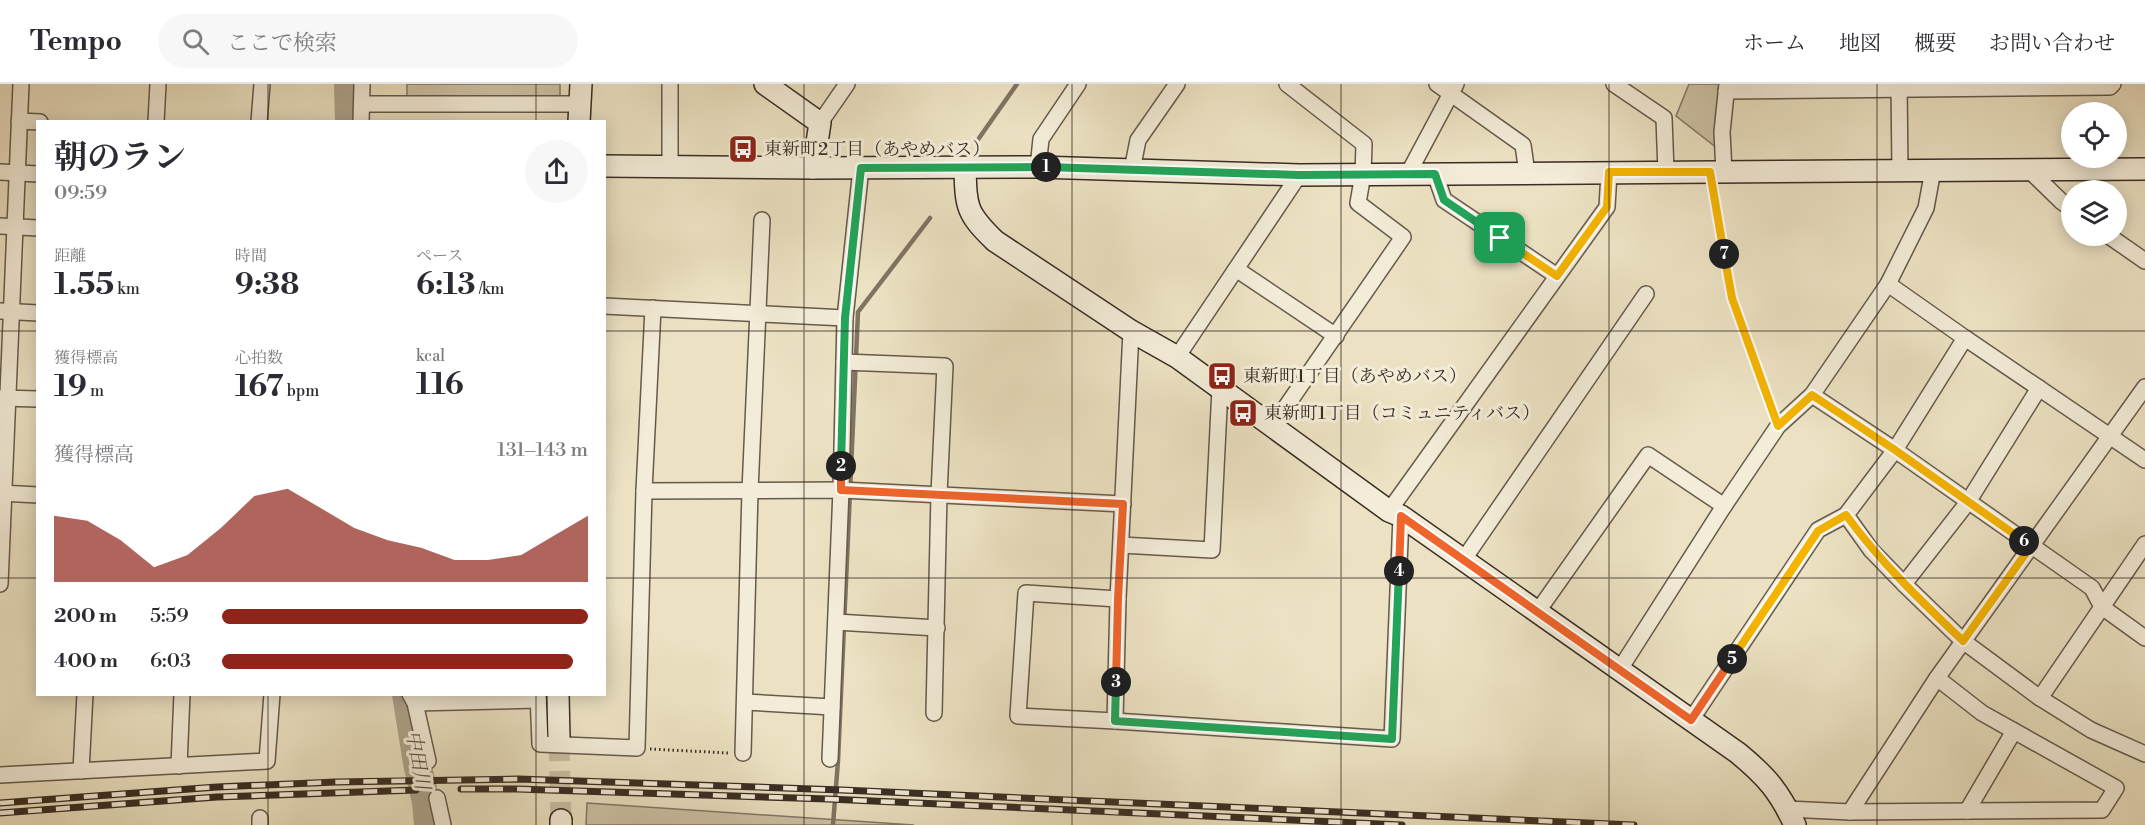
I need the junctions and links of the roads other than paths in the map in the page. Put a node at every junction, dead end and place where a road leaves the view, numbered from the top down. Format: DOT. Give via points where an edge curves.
graph roads {
  1 [pos="21,84"];
  2 [pos="158,84"];
  3 [pos="262,84"];
  4 [pos="362,84"];
  5 [pos="670,84"];
  6 [pos="847,84"];
  7 [pos="1078,84"];
  8 [pos="1177,84"];
  9 [pos="1287,84"];
  10 [pos="1437,84"];
  11 [pos="1614,84"];
  12 [pos="2113,84"];
  13 [pos="771,86"];
  14 [pos="1899,86"];
  15 [pos="1727,87"];
  16 [pos="1453,89"];
  17 [pos="579,103"];
  18 [pos="362,104"];
  19 [pos="156,120"];
  20 [pos="258,120"];
  21 [pos="361,120"];
  22 [pos="20,121"];
  23 [pos="36,122"];
  24 [pos="820,123"];
  25 [pos="606,166"];
  26 [pos="1038,167"];
  27 [pos="670,168"];
  28 [pos="813,168"];
  29 [pos="861,168"];
  30 [pos="965,168"];
  31 [pos="2145,169"];
  32 [pos="1132,170"];
  33 [pos="1933,170"];
  34 [pos="2029,170"];
  35 [pos="1900,171"];
  36 [pos="0,172"];
  37 [pos="1609,172"];
  38 [pos="1665,172"];
  39 [pos="1717,172"];
  40 [pos="17,173"];
  41 [pos="1527,173"];
  42 [pos="36,174"];
  43 [pos="1363,174"];
  44 [pos="1408,174"];
  45 [pos="1435,174"];
  46 [pos="1299,175"];
  47 [pos="2061,201"];
  48 [pos="762,220"];
  49 [pos="7,227"];
  50 [pos="36,228"];
  51 [pos="2123,246"];
  52 [pos="2145,261"];
  53 [pos="1236,268"];
  54 [pos="1557,276"];
  55 [pos="1888,284"];
  56 [pos="1646,294"];
  57 [pos="606,306"];
  58 [pos="653,309"];
  59 [pos="6,312"];
  60 [pos="36,314"];
  61 [pos="758,314"];
  62 [pos="845,318"];
  63 [pos="1131,331"];
  64 [pos="1336,336"];
  65 [pos="1965,338"];
  66 [pos="1177,357"];
  67 [pos="844,362"];
  68 [pos="2145,387"];
  69 [pos="1220,388"];
  70 [pos="2039,388"];
  71 [pos="1812,395"];
  72 [pos="4,398"];
  73 [pos="36,399"];
  74 [pos="1272,427"];
  75 [pos="2111,437"];
  76 [pos="1895,450"];
  77 [pos="2145,460"];
  78 [pos="841,490"];
  79 [pos="644,491"];
  80 [pos="750,491"];
  81 [pos="2,493"];
  82 [pos="939,494"];
  83 [pos="36,495"];
  84 [pos="1968,502"];
  85 [pos="1123,504"];
  86 [pos="1724,506"];
  87 [pos="1395,514"];
  88 [pos="1846,515"];
  89 [pos="2145,544"];
  90 [pos="1121,545"];
  91 [pos="2031,546"];
  92 [pos="1464,560"];
  93 [pos="0,584"];
  94 [pos="1904,584"];
  95 [pos="1118,599"];
  96 [pos="2102,607"];
  97 [pos="1538,611"];
  98 [pos="836,622"];
  99 [pos="937,628"];
  100 [pos="2145,638"];
  101 [pos="1963,641"];
  102 [pos="1620,669"];
  103 [pos="1937,678"];
  104 [pos="85,696"];
  105 [pos="182,696"];
  106 [pos="272,696"];
  107 [pos="544,696"];
  108 [pos="447,698"];
  109 [pos="2040,698"];
  110 [pos="412,699"];
  111 [pos="745,702"];
  112 [pos="832,707"];
  113 [pos="934,713"];
  114 [pos="1691,720"];
  115 [pos="1115,721"];
  116 [pos="2014,731"];
  117 [pos="559,740"];
  118 [pos="743,753"];
  119 [pos="2145,754"];
  120 [pos="830,759"];
  121 [pos="428,760"];
  122 [pos="179,766"];
  123 [pos="81,771"];
  124 [pos="0,775"];
  125 [pos="437,798"];
  126 [pos="1967,811"];
  127 [pos="1850,812"];
  128 [pos="1791,817"];
  129 [pos="443,825"];
  1 -- 22 [label="street"];
  2 -- 19 [label="street"];
  3 -- 20 [label="street"];
  4 -- 18 [label="street"];
  5 -- 27 [label="street"];
  6 -- 24 [label="street"];
  7 -- 26 [label="street" via="1041,139"];
  8 -- 32 [label="street" via="1138,140"];
  9 -- 43 [label="street" via="1364,144"];
  10 -- 16 [label="street"];
  11 -- 38 [label="street" via="1664,118"];
  12 -- 14 [label="street"];
  13 -- 24 [label="street"];
  14 -- 15 [label="street"];
  14 -- 35 [label="street"];
  15 -- 39 [label="street"];
  16 -- 41 [label="street" via="1524,145"];
  16 -- 44 [label="street"];
  17 -- 18 [label="street"];
  18 -- 21 [label="street"];
  22 -- 23 [label="street"];
  22 -- 40 [label="street"];
  24 -- 28 [label="street"];
  25 -- 27 [label="street"];
  26 -- 30 [label="street"];
  26 -- 32 [label="street"];
  27 -- 28 [label="street"];
  28 -- 29 [label="street"];
  29 -- 30 [label="street"];
  29 -- 62 [label="street"];
  30 -- 63 [label="street" via="966,201 977,223 995,241"];
  31 -- 34 [label="street"];
  32 -- 46 [label="street"];
  33 -- 34 [label="street"];
  33 -- 35 [label="street"];
  33 -- 55 [label="street" via="1926,208"];
  34 -- 47 [label="street"];
  35 -- 39 [label="street"];
  36 -- 40 [label="street"];
  37 -- 38 [label="street"];
  37 -- 41 [label="street"];
  37 -- 54 [label="street" via="1607,207"];
  38 -- 39 [label="street"];
  40 -- 42 [label="street"];
  40 -- 49 [label="street"];
  41 -- 45 [label="street"];
  43 -- 44 [label="street"];
  43 -- 46 [label="street"];
  43 -- 64 [label="street" via="1358,203 1404,237"];
  44 -- 45 [label="street"];
  45 -- 54 [label="street" via="1444,200"];
  46 -- 53 [label="street"];
  48 -- 61 [label="street"];
  49 -- 50 [label="street"];
  49 -- 59 [label="street"];
  51 -- 52 [label="street"];
  53 -- 64 [label="street"];
  53 -- 66 [label="street"];
  54 -- 87 [label="street"];
  55 -- 65 [label="street"];
  55 -- 71 [label="street"];
  56 -- 92 [label="street"];
  57 -- 58 [label="street"];
  58 -- 61 [label="street"];
  58 -- 79 [label="street"];
  59 -- 60 [label="street"];
  59 -- 72 [label="street"];
  61 -- 62 [label="street"];
  61 -- 80 [label="street"];
  62 -- 67 [label="street"];
  63 -- 66 [label="street"];
  63 -- 85 [label="street"];
  64 -- 74 [label="street"];
  65 -- 70 [label="street"];
  65 -- 76 [label="street"];
  66 -- 69 [label="street"];
  67 -- 78 [label="street"];
  67 -- 82 [label="street" via="945,366"];
  68 -- 75 [label="street"];
  69 -- 74 [label="street"];
  69 -- 90 [label="street" via="1212,550"];
  70 -- 75 [label="street"];
  70 -- 84 [label="street"];
  71 -- 76 [label="street"];
  71 -- 86 [label="street" via="1778,426"];
  72 -- 73 [label="street"];
  72 -- 81 [label="street"];
  74 -- 87 [label="street"];
  75 -- 77 [label="street"];
  75 -- 91 [label="street"];
  76 -- 84 [label="street"];
  76 -- 88 [label="street"];
  78 -- 80 [label="street"];
  78 -- 82 [label="street"];
  78 -- 98 [label="street"];
  79 -- 80 [label="street"];
  79 -- 107 [label="street" via="637,748 540,744"];
  80 -- 111 [label="street"];
  81 -- 83 [label="street"];
  81 -- 93 [label="street"];
  82 -- 85 [label="street"];
  82 -- 99 [label="street"];
  84 -- 91 [label="street"];
  84 -- 94 [label="street"];
  85 -- 90 [label="street"];
  86 -- 97 [label="street" via="1648,455"];
  86 -- 102 [label="street"];
  87 -- 92 [label="street"];
  87 -- 115 [label="street" via="1392,739"];
  88 -- 94 [label="street" via="1871,550"];
  88 -- 114 [label="street" via="1818,531"];
  89 -- 96 [label="street"];
  90 -- 95 [label="street"];
  91 -- 96 [label="street" via="2092,588"];
  91 -- 101 [label="street"];
  92 -- 97 [label="street"];
  94 -- 101 [label="street"];
  95 -- 115 [label="street"];
  95 -- 115 [label="street" via="1026,593 1018,716"];
  96 -- 100 [label="street"];
  96 -- 109 [label="street"];
  97 -- 102 [label="street"];
  98 -- 99 [label="street"];
  98 -- 112 [label="street"];
  99 -- 113 [label="street"];
  101 -- 103 [label="street"];
  101 -- 109 [label="street"];
  102 -- 114 [label="street"];
  103 -- 116 [label="street" via="1982,713"];
  103 -- 127 [label="street"];
  104 -- 123 [label="street"];
  105 -- 122 [label="street"];
  106 -- 122 [label="street" via="267,761"];
  107 -- 108 [label="street"];
  107 -- 117 [label="street"];
  108 -- 110 [label="street"];
  109 -- 119 [label="street" via="2091,730"];
  110 -- 121 [label="street"];
  111 -- 112 [label="street"];
  111 -- 118 [label="street"];
  112 -- 120 [label="street"];
  114 -- 128 [label="street" via="1761,772"];
  116 -- 126 [label="street"];
  116 -- 126 [label="street" via="2116,788 2102,810"];
  122 -- 123 [label="street"];
  123 -- 124 [label="street"];
  125 -- 129 [label="street"];
  126 -- 127 [label="street"];
  127 -- 128 [label="street"];
}
